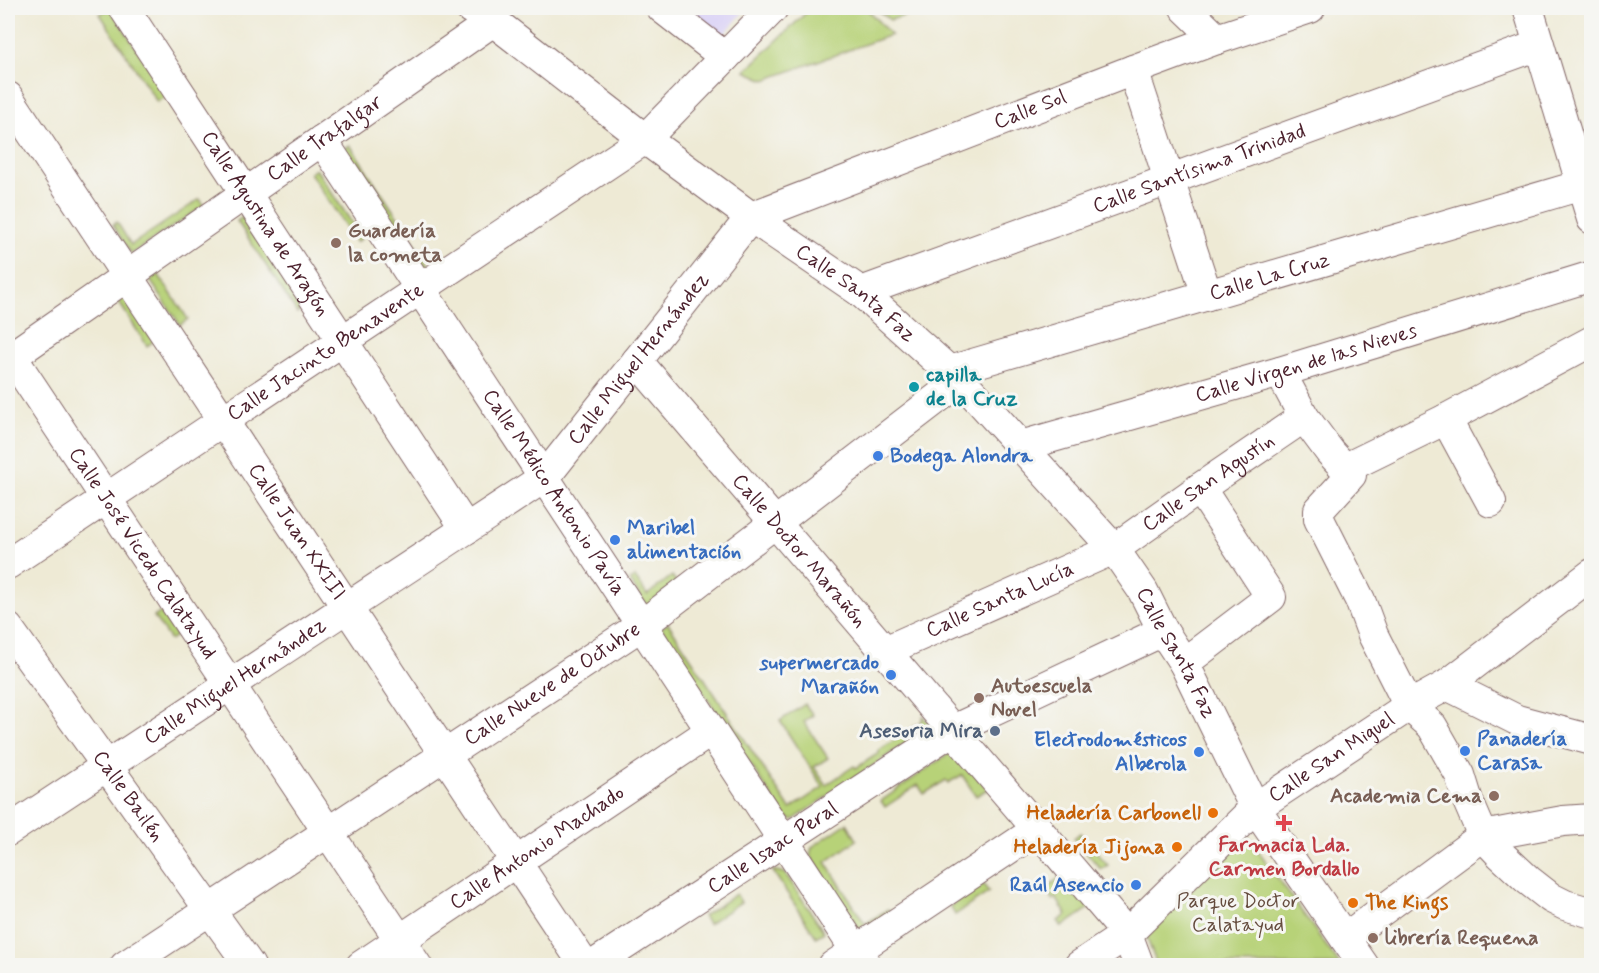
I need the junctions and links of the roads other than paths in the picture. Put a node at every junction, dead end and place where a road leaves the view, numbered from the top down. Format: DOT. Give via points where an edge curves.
graph roads {
  1 [pos="124,8"];
  2 [pos="662,8"];
  3 [pos="773,8"];
  4 [pos="1185,8"];
  5 [pos="1310,8"];
  6 [pos="1528,8"];
  7 [pos="481,14"];
  8 [pos="1217,39"];
  9 [pos="1539,45"];
  10 [pos="725,57"];
  11 [pos="1133,70"];
  12 [pos="8,97"];
  13 [pos="645,139"];
  14 [pos="322,140"];
  15 [pos="1169,180"];
  16 [pos="1586,184"];
  17 [pos="246,193"];
  18 [pos="751,217"];
  19 [pos="1592,219"];
  20 [pos="127,276"];
  21 [pos="1592,276"];
  22 [pos="420,289"];
  23 [pos="861,292"];
  24 [pos="1207,295"];
  25 [pos="343,340"];
  26 [pos="1592,341"];
  27 [pos="9,355"];
  28 [pos="637,361"];
  29 [pos="1280,372"];
  30 [pos="955,375"];
  31 [pos="1304,417"];
  32 [pos="1446,419"];
  33 [pos="223,421"];
  34 [pos="1021,446"];
  35 [pos="1349,472"];
  36 [pos="544,477"];
  37 [pos="1200,488"];
  38 [pos="106,498"];
  39 [pos="1491,502"];
  40 [pos="775,522"];
  41 [pos="466,529"];
  42 [pos="1114,549"];
  43 [pos="8,564"];
  44 [pos="1592,574"];
  45 [pos="347,607"];
  46 [pos="642,625"];
  47 [pos="8,628"];
  48 [pos="1163,631"];
  49 [pos="885,651"];
  50 [pos="1184,663"];
  51 [pos="230,684"];
  52 [pos="1447,685"];
  53 [pos="1409,706"];
  54 [pos="953,730"];
  55 [pos="711,731"];
  56 [pos="1592,740"];
  57 [pos="445,754"];
  58 [pos="106,765"];
  59 [pos="1255,808"];
  60 [pos="1592,819"];
  61 [pos="1038,829"];
  62 [pos="8,831"];
  63 [pos="328,832"];
  64 [pos="1484,836"];
  65 [pos="784,840"];
  66 [pos="516,862"];
  67 [pos="210,909"];
  68 [pos="1592,913"];
  69 [pos="1127,934"];
  70 [pos="1345,938"];
  71 [pos="400,940"];
  72 [pos="852,961"];
  73 [pos="125,966"];
  74 [pos="250,966"];
  75 [pos="361,966"];
  76 [pos="417,966"];
  77 [pos="585,966"];
  78 [pos="592,966"];
  79 [pos="1079,966"];
  80 [pos="1139,966"];
  81 [pos="1364,966"];
  1 -- 17 [label="street, Calle Agustina de Aragón"];
  2 -- 10 [label="street"];
  3 -- 10 [label="street, Calle Jacinto Benavente"];
  4 -- 8 [label="street"];
  5 -- 8 [label="street, Calle Sol"];
  6 -- 9 [label="street"];
  7 -- 13 [label="street, Calle Santa Faz"];
  7 -- 14 [label="street, Calle Trafalgar"];
  8 -- 11 [label="street, Calle Sol"];
  9 -- 15 [label="street, Calle Santísima Trinidad"];
  9 -- 16 [label="street"];
  10 -- 13 [label="street, Calle Jacinto Benavente"];
  11 -- 15 [label="street"];
  11 -- 18 [label="street, Calle Sol"];
  12 -- 20 [label="street, Calle Juan XXIII"];
  13 -- 18 [label="street, Calle Santa Faz"];
  13 -- 22 [label="street, Calle Jacinto Benavente"];
  14 -- 17 [label="street, Calle Trafalgar"];
  14 -- 22 [label="street, Calle Médico Antonio Pavía"];
  15 -- 23 [label="street, Calle Santísima Trinidad"];
  15 -- 24 [label="street"];
  16 -- 19 [label="street"];
  16 -- 24 [label="street, Calle La Cruz"];
  17 -- 20 [label="street, Calle Trafalgar"];
  17 -- 25 [label="street, Calle Agustina de Aragón"];
  18 -- 23 [label="street, Calle Santa Faz"];
  18 -- 28 [label="street, Calle Miguel Hernández"];
  20 -- 27 [label="street, Calle Trafalgar"];
  20 -- 33 [label="street, Calle Juan XXIII"];
  21 -- 29 [label="street, Calle Virgen de las Nieves"];
  22 -- 25 [label="street, Calle Jacinto Benavente"];
  22 -- 36 [label="street, Calle Médico Antonio Pavía"];
  23 -- 30 [label="street, Calle Santa Faz"];
  24 -- 30 [label="street, Calle La Cruz"];
  25 -- 33 [label="street, Calle Jacinto Benavente"];
  25 -- 41 [label="street, Calle Agustina de Aragón"];
  26 -- 32 [label="street"];
  27 -- 38 [label="street, Calle José Vicedo Calatayud"];
  28 -- 36 [label="street, Calle Miguel Hernández"];
  28 -- 40 [label="street, Calle Doctor Marañón"];
  29 -- 31 [label="street"];
  29 -- 34 [label="street, Calle Virgen de las Nieves"];
  30 -- 34 [label="street, Calle Santa Faz"];
  30 -- 40 [label="street, Calle Nueve de Octubre"];
  31 -- 35 [label="street"];
  31 -- 37 [label="street, Calle San Agustín"];
  32 -- 35 [label="street"];
  32 -- 39 [label="street"];
  33 -- 38 [label="street, Calle Jacinto Benavente"];
  33 -- 45 [label="street, Calle Juan XXIII"];
  34 -- 42 [label="street, Calle Santa Faz"];
  35 -- 53 [label="street" via="1319,510 1318,519"];
  36 -- 41 [label="street, Calle Miguel Hernández"];
  36 -- 46 [label="street, Calle Médico Antonio Pavía"];
  37 -- 42 [label="street, Calle San Agustín"];
  37 -- 50 [label="street" via="1271,597"];
  38 -- 43 [label="street, Calle Jacinto Benavente"];
  38 -- 51 [label="street, Calle José Vicedo Calatayud"];
  40 -- 46 [label="street, Calle Nueve de Octubre"];
  40 -- 49 [label="street, Calle Doctor Marañón"];
  41 -- 45 [label="street, Calle Miguel Hernández"];
  42 -- 48 [label="street, Calle Santa Faz" via="1143,591"];
  42 -- 49 [label="street, Calle Santa Lucía"];
  44 -- 52 [label="street, Calle San Miguel"];
  45 -- 51 [label="street, Calle Miguel Hernández"];
  45 -- 57 [label="street, Calle Juan XXIII"];
  46 -- 55 [label="street, Calle Médico Antonio Pavía"];
  46 -- 57 [label="street, Calle Nueve de Octubre"];
  47 -- 58 [label="street, Calle Bailén"];
  48 -- 50 [label="street, Calle Santa Faz"];
  48 -- 54 [label="street, Calle Isaac Peral"];
  49 -- 54 [label="street, Calle Doctor Marañón"];
  50 -- 59 [label="street, Calle Santa Faz"];
  51 -- 58 [label="street, Calle Miguel Hernández"];
  51 -- 63 [label="street, Calle José Vicedo Calatayud"];
  52 -- 53 [label="street, Calle San Miguel"];
  52 -- 56 [label="street" via="1517,720"];
  53 -- 59 [label="street, Calle San Miguel"];
  53 -- 64 [label="street" via="1432,726 1460,775"];
  54 -- 61 [label="street, Calle Doctor Marañón"];
  54 -- 65 [label="street, Calle Isaac Peral"];
  55 -- 65 [label="street, Calle Médico Antonio Pavía"];
  55 -- 66 [label="street, Calle Antonio Machado"];
  57 -- 63 [label="street, Calle Nueve de Octubre"];
  57 -- 66 [label="street, Calle Juan XXIII"];
  58 -- 62 [label="street, Calle Miguel Hernández"];
  58 -- 67 [label="street, Calle Bailén"];
  59 -- 69 [label="street, Calle San Miguel"];
  59 -- 70 [label="street, Calle Santa Faz"];
  60 -- 64 [label="street"];
  61 -- 69 [label="street, Calle Doctor Marañón"];
  61 -- 72 [label="street"];
  63 -- 67 [label="street, Calle Nueve de Octubre"];
  63 -- 71 [label="street, Calle José Vicedo Calatayud"];
  64 -- 68 [label="street" via="1551,898"];
  64 -- 70 [label="street"];
  65 -- 72 [label="street, Calle Médico Antonio Pavía"];
  65 -- 78 [label="street, Calle Isaac Peral"];
  66 -- 71 [label="street, Calle Antonio Machado"];
  66 -- 77 [label="street, Calle Juan XXIII"];
  67 -- 73 [label="street, Calle Nueve de Octubre"];
  67 -- 74 [label="street, Calle Bailén"];
  69 -- 79 [label="street, Calle San Miguel"];
  69 -- 80 [label="street, Calle Doctor Marañón"];
  70 -- 81 [label="street, Calle Santa Faz"];
  71 -- 75 [label="street, Calle Antonio Machado"];
  71 -- 76 [label="street, Calle José Vicedo Calatayud"];
}
